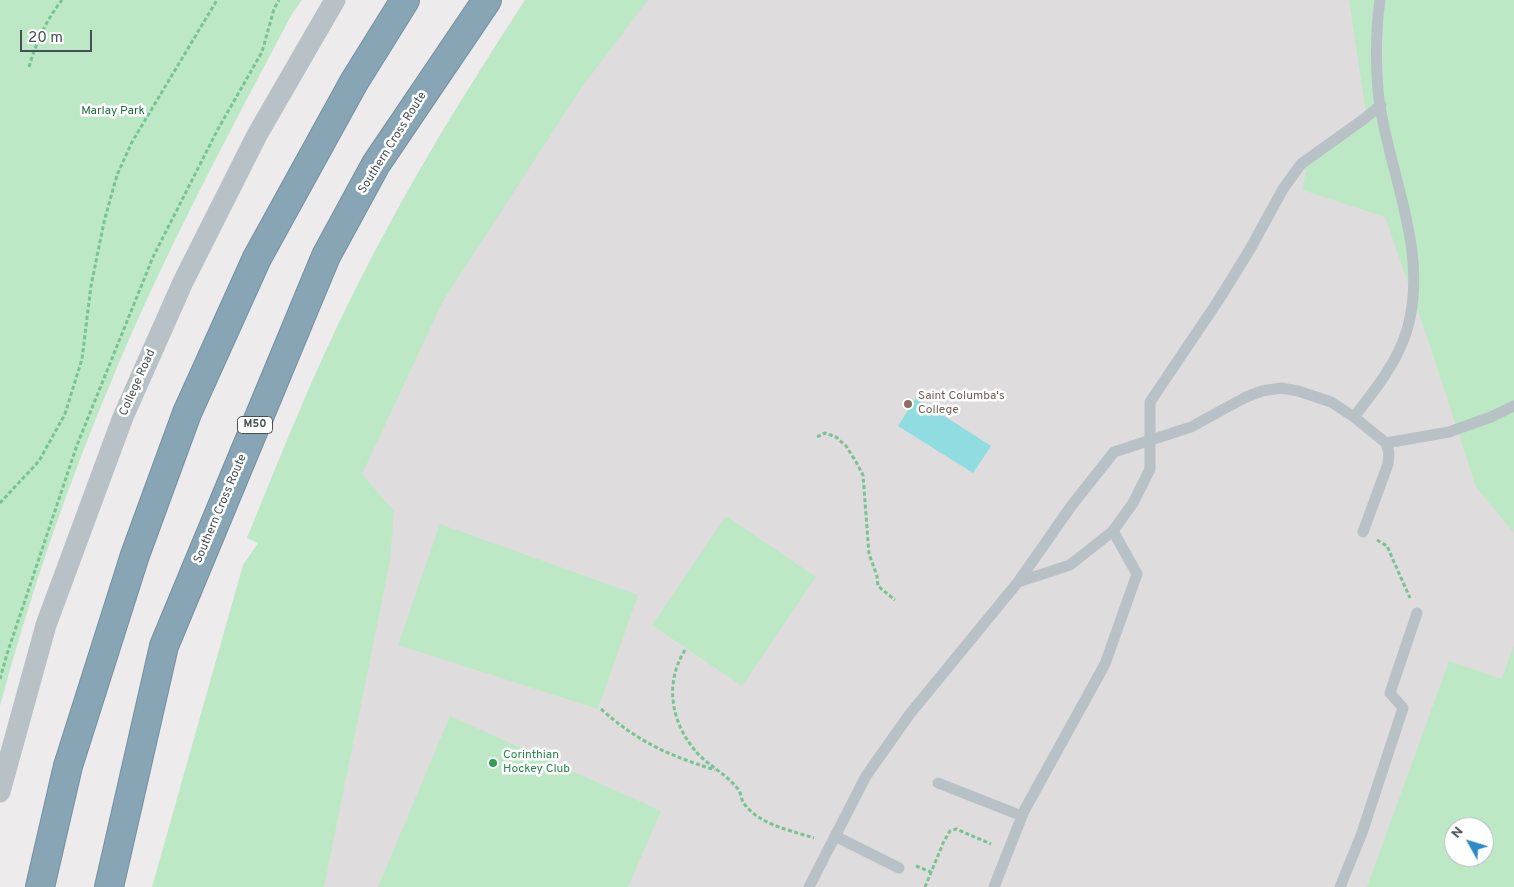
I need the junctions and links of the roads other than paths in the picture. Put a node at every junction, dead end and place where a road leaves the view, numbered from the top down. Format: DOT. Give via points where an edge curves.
graph roads {
  1 [pos="335,0"];
  2 [pos="405,0"];
  3 [pos="487,0"];
  4 [pos="1380,0"];
  5 [pos="1380,104"];
  6 [pos="1514,406"];
  7 [pos="1354,417"];
  8 [pos="1150,440"];
  9 [pos="1386,443"];
  10 [pos="1113,531"];
  11 [pos="1364,532"];
  12 [pos="1018,582"];
  13 [pos="1417,613"];
  14 [pos="938,783"];
  15 [pos="0,792"];
  16 [pos="1022,816"];
  17 [pos="832,840"];
  18 [pos="905,866"];
  19 [pos="40,887"];
  20 [pos="109,887"];
  21 [pos="810,887"];
  22 [pos="994,887"];
  23 [pos="1340,887"];
  1 -- 15 [label="street, College Road" via="256,135 183,282 122,417 46,625"];
  2 -- 19 [label="highway" via="354,82 257,258 187,413 135,555 68,766"];
  3 -- 20 [label="highway, Southern Cross Route / M50" via="376,164 326,256 164,646"];
  4 -- 5 [label="lane" via="1377,66"];
  5 -- 7 [label="lane" via="1411,242 1414,302 1398,353"];
  5 -- 8 [label="lane" via="1364,120 1301,164 1283,189 1234,276 1150,402"];
  6 -- 9 [label="lane" via="1449,432"];
  7 -- 8 [label="lane" via="1331,402 1281,388 1246,397 1191,427"];
  7 -- 9 [label="lane"];
  8 -- 10 [label="lane" via="1150,469 1134,503"];
  8 -- 12 [label="lane" via="1114,452"];
  9 -- 11 [label="lane" via="1388,464"];
  10 -- 12 [label="lane" via="1070,565"];
  10 -- 16 [label="lane" via="1136,574 1105,664"];
  12 -- 17 [label="lane" via="909,715 866,776"];
  13 -- 23 [label="lane" via="1390,693 1404,708 1362,833"];
  14 -- 16 [label="lane"];
  16 -- 22 [label="lane"];
  17 -- 18 [label="lane"];
  17 -- 21 [label="lane"];
}
